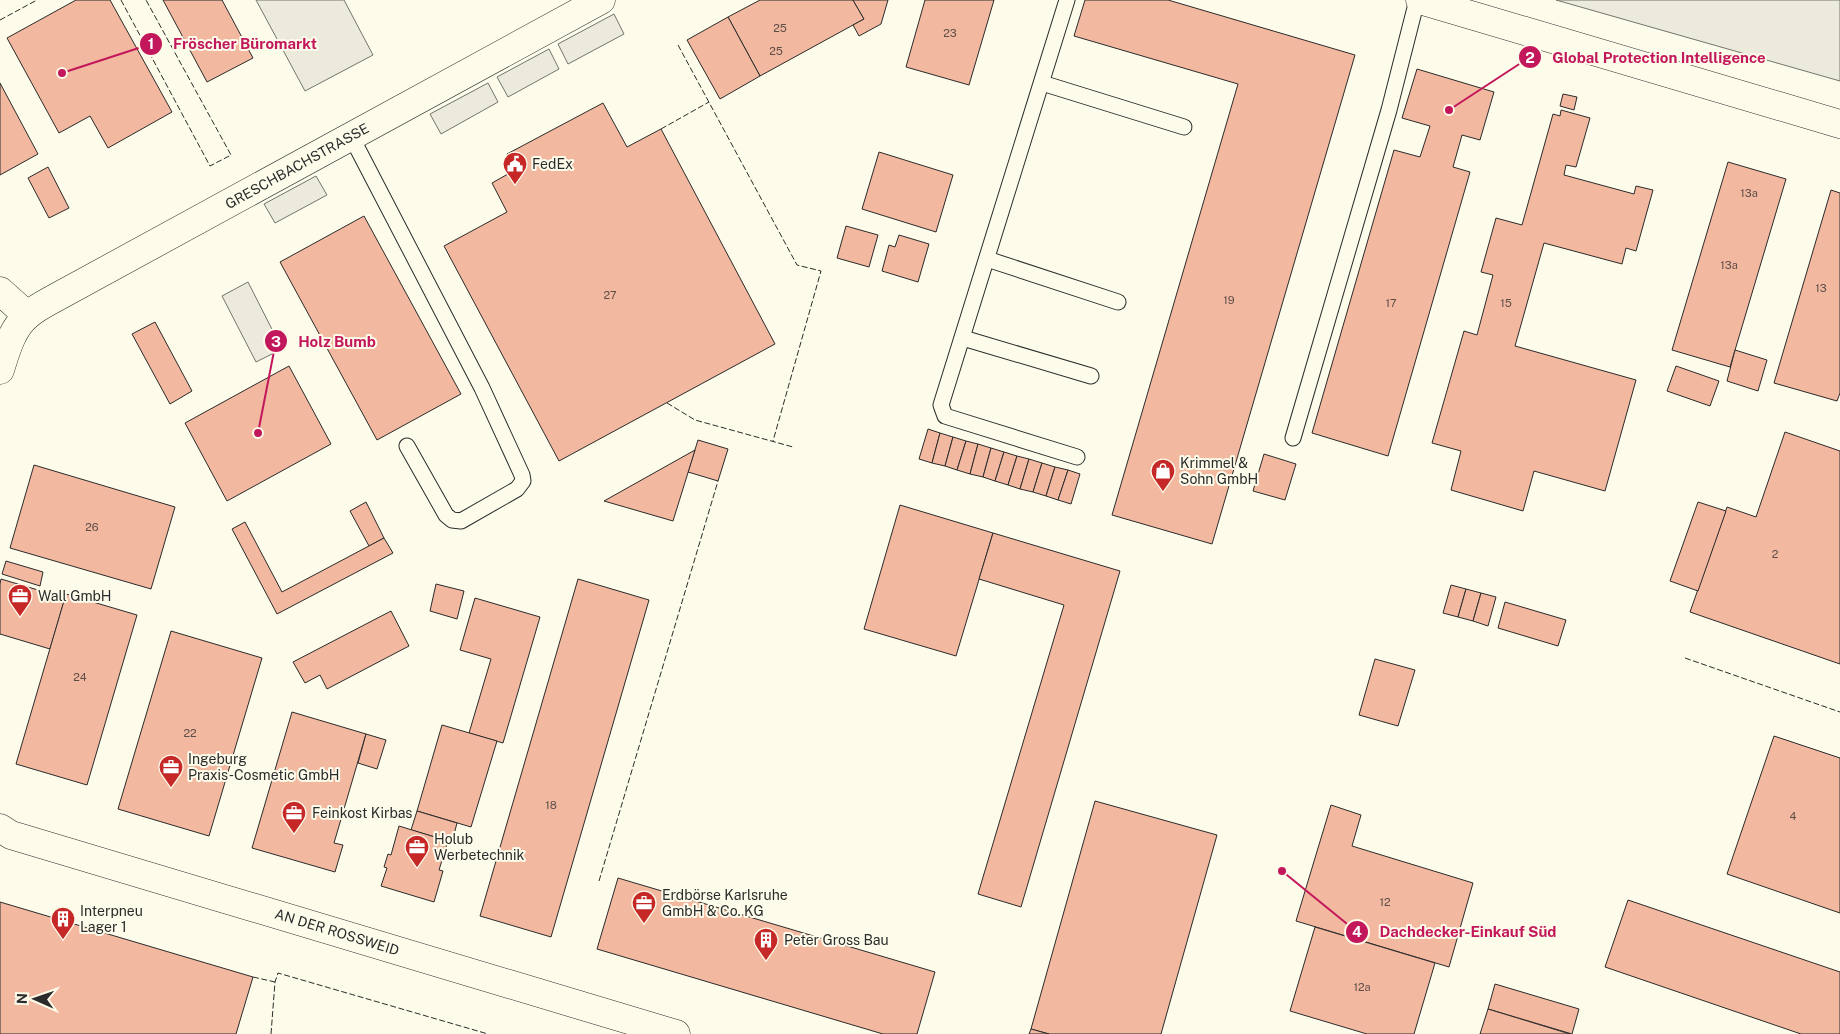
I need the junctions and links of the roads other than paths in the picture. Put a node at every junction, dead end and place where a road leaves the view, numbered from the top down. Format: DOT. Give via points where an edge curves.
graph roads {
  1 [pos="601,0"];
  2 [pos="1067,0"];
  3 [pos="1419,0"];
  4 [pos="1042,83"];
  5 [pos="1840,124"];
  6 [pos="1184,127"];
  7 [pos="351,136"];
  8 [pos="987,259"];
  9 [pos="0,290"];
  10 [pos="1118,302"];
  11 [pos="28,315"];
  12 [pos="963,338"];
  13 [pos="0,370"];
  14 [pos="1091,376"];
  15 [pos="1293,438"];
  16 [pos="407,446"];
  17 [pos="1077,457"];
  18 [pos="0,828"];
  19 [pos="676,1034"];
  1 -- 7 [label="street, GRESCHBACHSTRASSE"];
  2 -- 4 [label="lane"];
  3 -- 5 [label="street"];
  3 -- 15 [label="lane"];
  4 -- 6 [label="lane"];
  4 -- 8 [label="lane"];
  7 -- 11 [label="street, GRESCHBACHSTRASSE"];
  7 -- 16 [label="lane" via="482,388 523,481 517,489 462,521 452,520 446,515"];
  8 -- 10 [label="lane"];
  8 -- 12 [label="lane"];
  9 -- 11 [label="street"];
  11 -- 13 [label="street" via="12,337"];
  12 -- 14 [label="lane"];
  12 -- 17 [label="lane" via="941,406 945,416"];
  18 -- 19 [label="street, AN DER ROSSWEID" via="11,835"];
}
